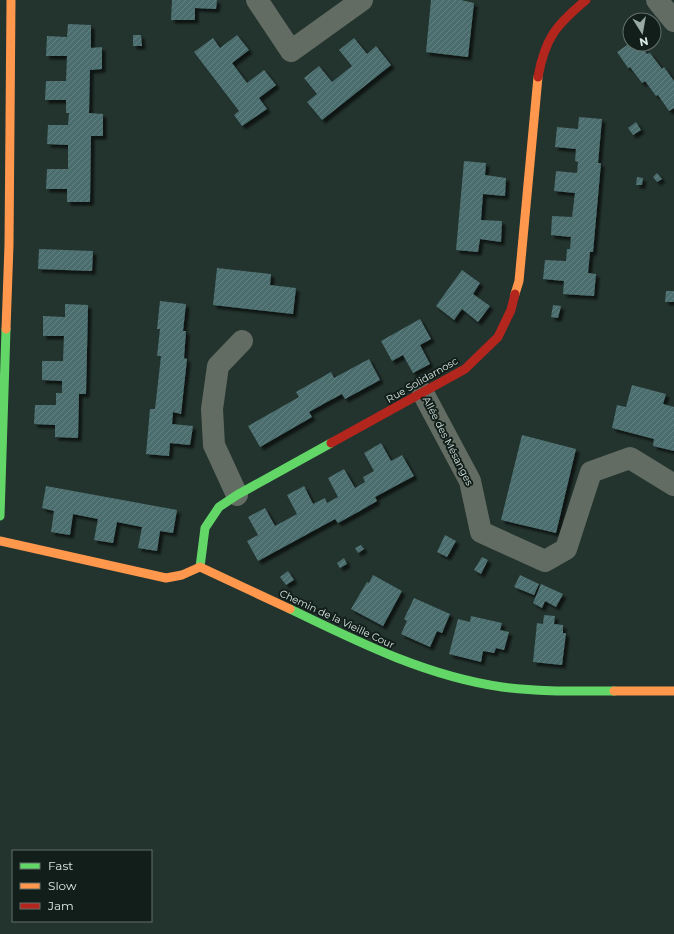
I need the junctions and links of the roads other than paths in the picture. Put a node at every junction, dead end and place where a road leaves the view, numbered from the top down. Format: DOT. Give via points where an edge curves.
graph roads {
  1 [pos="12,0"];
  2 [pos="257,0"];
  3 [pos="362,0"];
  4 [pos="586,0"];
  5 [pos="657,0"];
  6 [pos="674,20"];
  7 [pos="242,341"];
  8 [pos="423,393"];
  9 [pos="2,394"];
  10 [pos="674,485"];
  11 [pos="237,495"];
  12 [pos="0,516"];
  13 [pos="0,541"];
  14 [pos="200,567"];
  15 [pos="674,691"];
  1 -- 9 [label="street" via="9,245"];
  2 -- 3 [label="street" via="291,51"];
  4 -- 8 [label="street, Rue Solidarnosc" via="567,15 545,46 540,69 519,281 511,310 498,337 477,358"];
  5 -- 6 [label="street"];
  7 -- 11 [label="street" via="218,366 212,410 214,445"];
  8 -- 10 [label="street, Allée des Mésanges" via="470,481 482,532 545,562 566,549 591,472 630,458"];
  8 -- 11 [label="street, Rue Solidarnosc"];
  9 -- 12 [label="street"];
  11 -- 14 [label="street, Rue Solidarnosc" via="219,507 205,528"];
  13 -- 14 [label="street" via="166,578 182,575"];
  14 -- 15 [label="street, Chemin de la Vieille Cour" via="385,654 420,668 454,677 525,689"];
}
